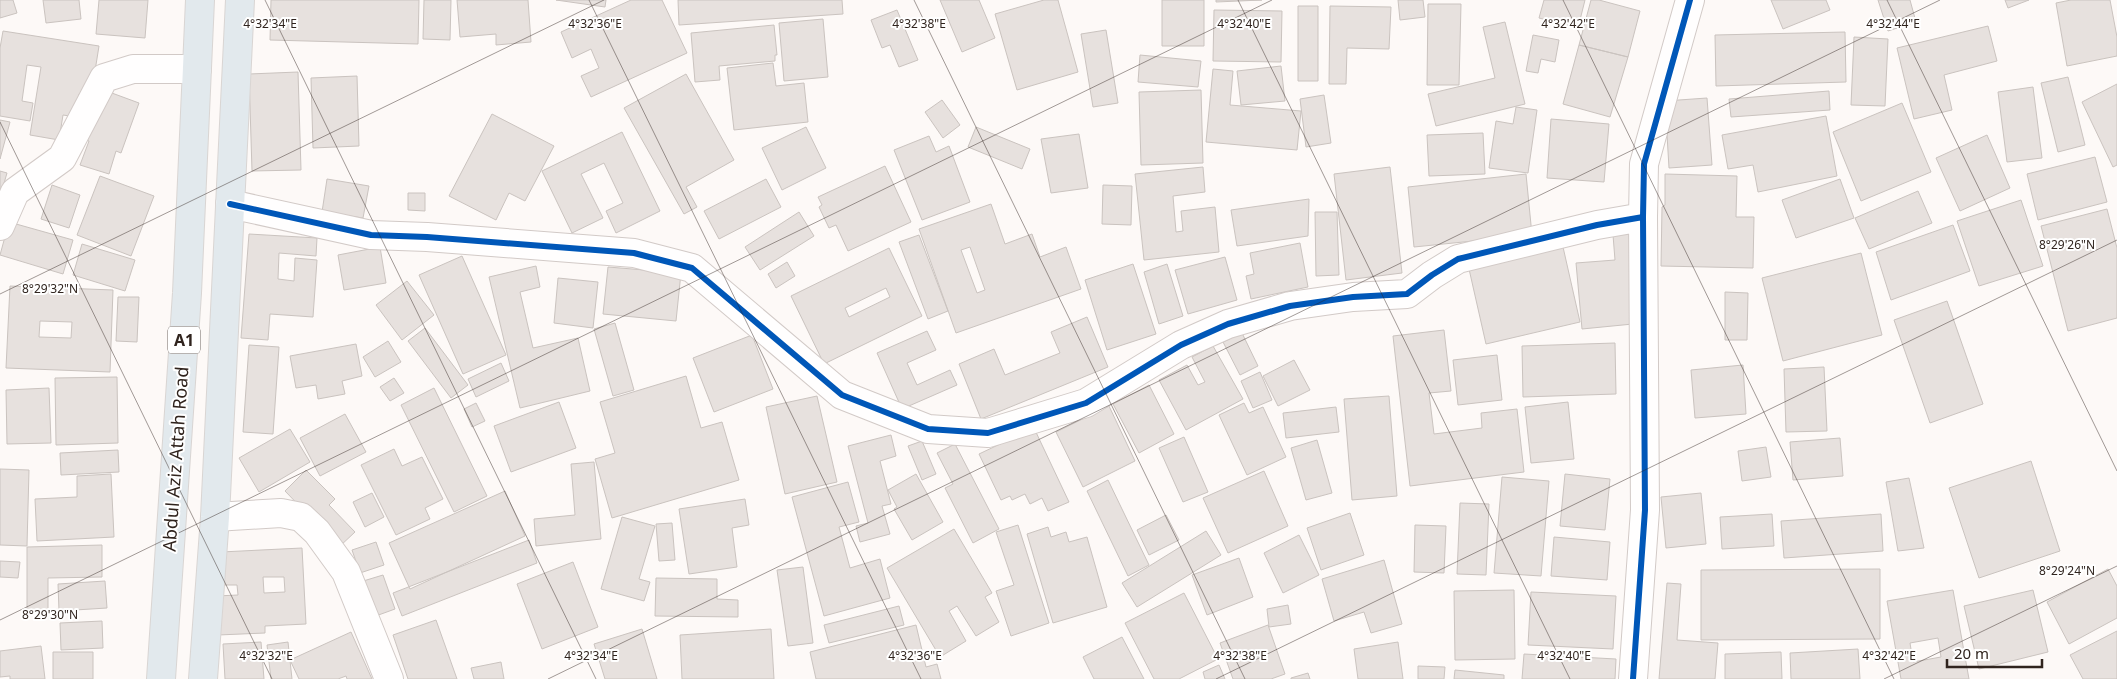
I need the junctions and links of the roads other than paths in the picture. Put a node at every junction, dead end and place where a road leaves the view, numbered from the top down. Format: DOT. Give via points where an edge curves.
graph roads {
  1 [pos="200,0"];
  2 [pos="240,0"];
  3 [pos="1690,0"];
  4 [pos="197,69"];
  5 [pos="230,204"];
  6 [pos="1643,217"];
  7 [pos="0,226"];
  8 [pos="214,517"];
  9 [pos="161,679"];
  10 [pos="202,679"];
  11 [pos="389,679"];
  12 [pos="1633,679"];
  1 -- 4 [label="highway, Abdul Aziz Attah Road / A1"];
  2 -- 5 [label="highway, A1"];
  3 -- 6 [label="street" via="1644,164"];
  4 -- 7 [label="street" via="133,69 104,78 62,158 15,192"];
  4 -- 9 [label="highway, Abdul Aziz Attah Road / A1" via="187,293"];
  5 -- 6 [label="street" via="371,236 427,237 634,253 692,268 842,395 928,428 988,434 1086,403 1181,345 1228,324 1290,306 1406,294 1458,259"];
  5 -- 8 [label="highway, A1"];
  6 -- 12 [label="street" via="1645,510"];
  8 -- 10 [label="highway, A1"];
  8 -- 11 [label="street" via="281,513 301,517 317,532 346,572"];
}
